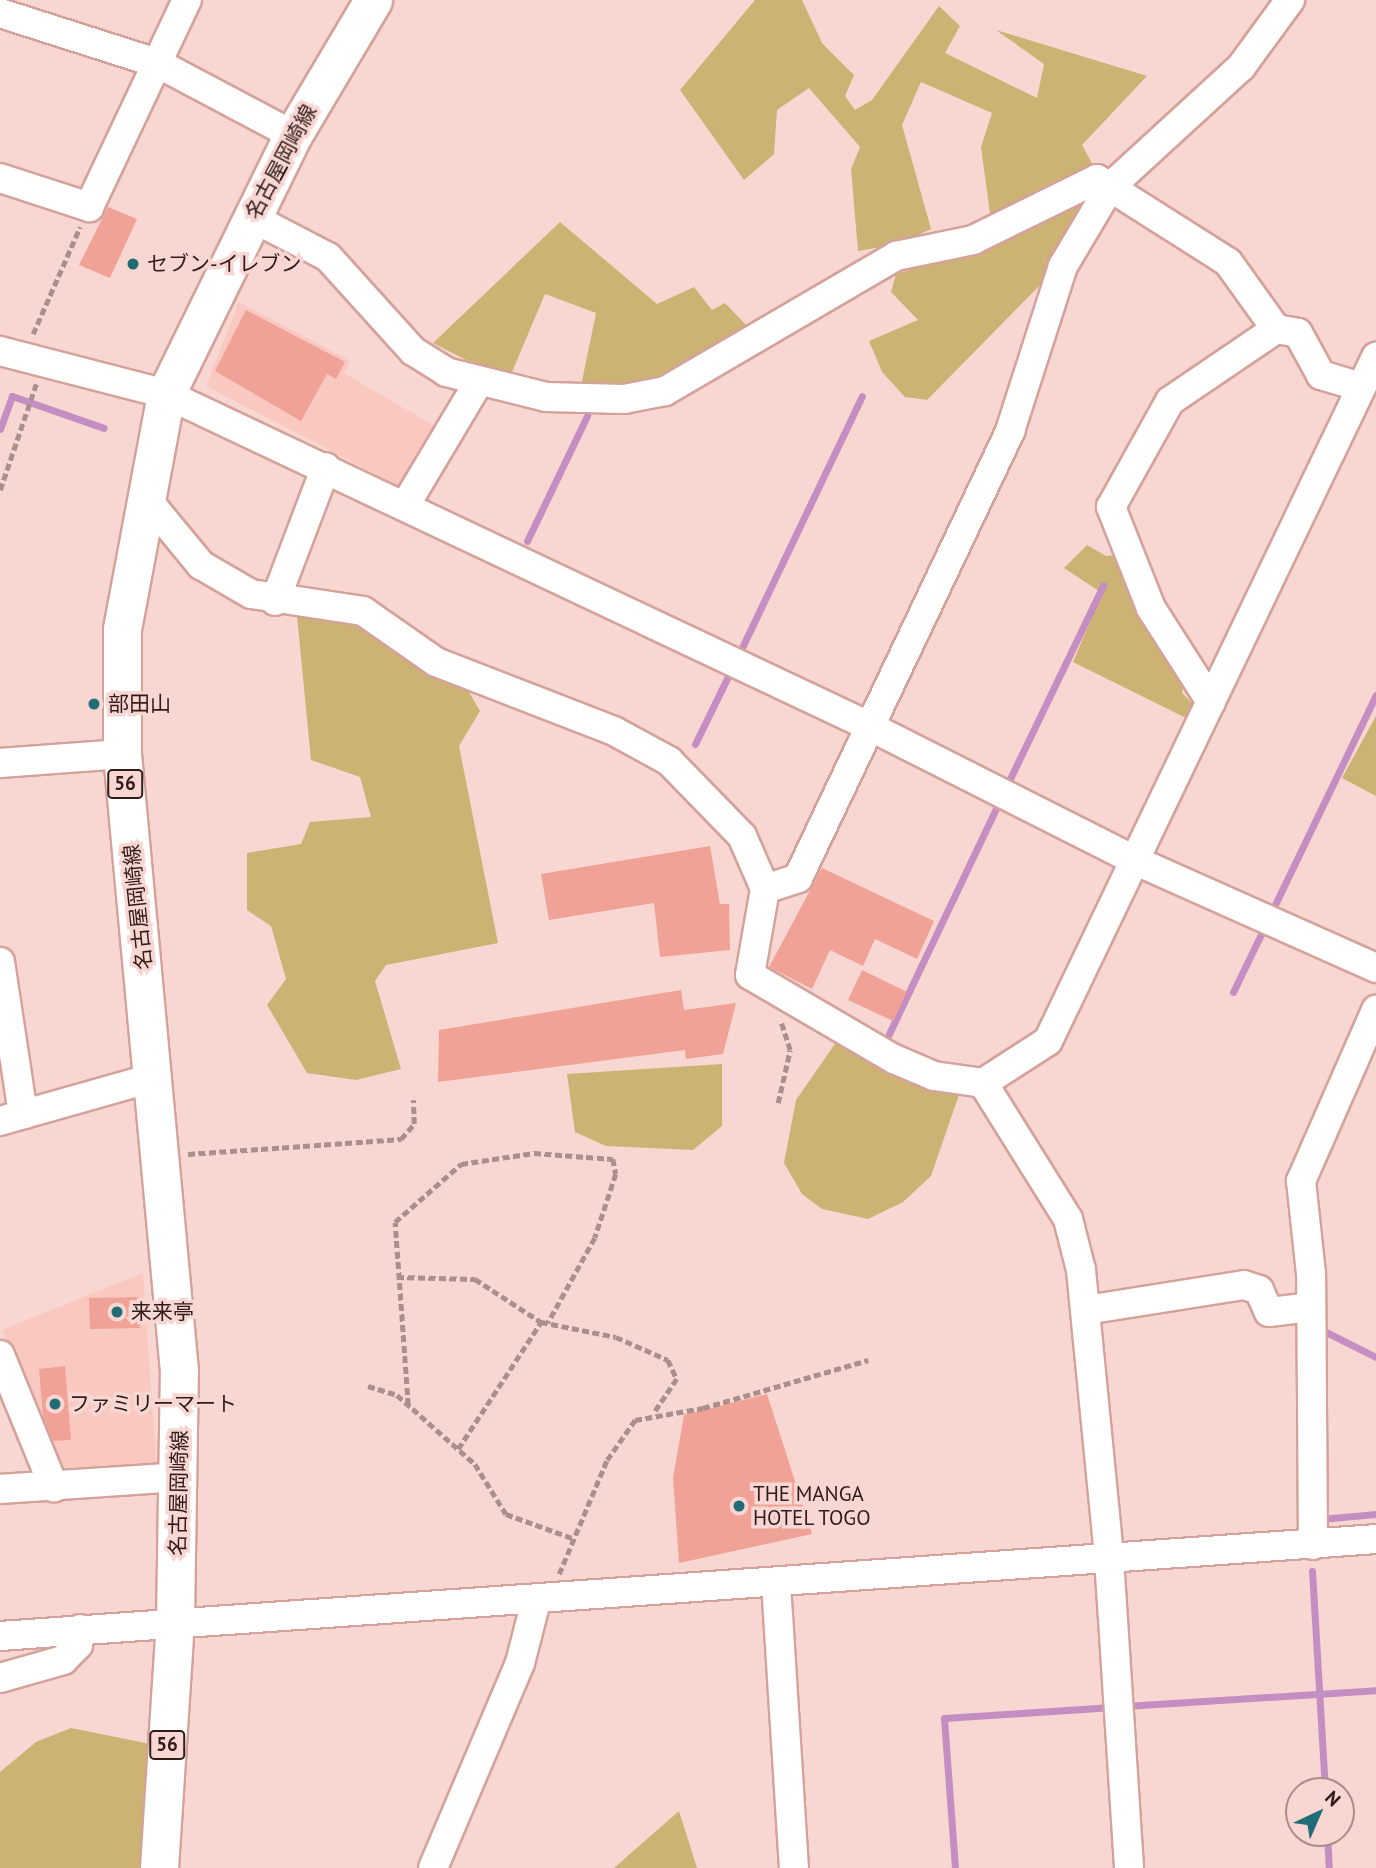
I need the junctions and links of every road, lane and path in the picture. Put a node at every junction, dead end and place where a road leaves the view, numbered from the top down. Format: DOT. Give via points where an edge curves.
graph roads {
  1 [pos="187,0"];
  2 [pos="373,0"];
  3 [pos="1290,0"];
  4 [pos="34,11"];
  5 [pos="0,13"];
  6 [pos="157,63"];
  7 [pos="293,135"];
  8 [pos="0,178"];
  9 [pos="1110,187"];
  10 [pos="89,207"];
  11 [pos="251,217"];
  12 [pos="1276,329"];
  13 [pos="22,357"];
  14 [pos="1376,357"];
  15 [pos="477,384"];
  16 [pos="1362,387"];
  17 [pos="166,394"];
  18 [pos="326,467"];
  19 [pos="0,490"];
  20 [pos="149,502"];
  21 [pos="406,503"];
  22 [pos="275,601"];
  23 [pos="1211,702"];
  24 [pos="871,727"];
  25 [pos="122,754"];
  26 [pos="0,763"];
  27 [pos="1136,861"];
  28 [pos="765,889"];
  29 [pos="0,962"];
  30 [pos="1376,968"];
  31 [pos="768,989"];
  32 [pos="1376,1010"];
  33 [pos="155,1077"];
  34 [pos="983,1083"];
  35 [pos="413,1100"];
  36 [pos="778,1102"];
  37 [pos="11,1117"];
  38 [pos="163,1154"];
  39 [pos="397,1277"];
  40 [pos="1311,1307"];
  41 [pos="1086,1310"];
  42 [pos="541,1322"];
  43 [pos="548,1323"];
  44 [pos="0,1355"];
  45 [pos="868,1360"];
  46 [pos="368,1386"];
  47 [pos="408,1405"];
  48 [pos="655,1412"];
  49 [pos="458,1449"];
  50 [pos="180,1477"];
  51 [pos="54,1487"];
  52 [pos="0,1489"];
  53 [pos="572,1538"];
  54 [pos="1376,1539"];
  55 [pos="1313,1545"];
  56 [pos="1110,1558"];
  57 [pos="776,1583"];
  58 [pos="546,1600"];
  59 [pos="175,1621"];
  60 [pos="80,1629"];
  61 [pos="0,1636"];
  62 [pos="0,1678"];
  63 [pos="159,1868"];
  64 [pos="433,1868"];
  65 [pos="794,1868"];
  66 [pos="1129,1868"];
  1 -- 6 [label="street"];
  2 -- 7 [label="main road, 名古屋岡崎線 / 56"];
  3 -- 9 [label="street" via="1241,67"];
  4 -- 5 [label="street"];
  4 -- 6 [label="street"];
  6 -- 7 [label="street"];
  6 -- 10 [label="street"];
  7 -- 11 [label="main road, 名古屋岡崎線 / 56"];
  8 -- 10 [label="street"];
  9 -- 12 [label="street" via="1228,262"];
  9 -- 15 [label="street" via="1097,179 973,240 897,256 652,396 546,397"];
  9 -- 24 [label="street" via="1063,266 1010,431"];
  10 -- 13 [label="path"];
  11 -- 15 [label="street" via="328,257 413,351"];
  11 -- 17 [label="main road, 名古屋岡崎線 / 56"];
  12 -- 16 [label="street" via="1298,333 1321,375"];
  12 -- 23 [label="street" via="1170,401 1111,507 1151,608"];
  13 -- 17 [label="street"];
  13 -- 19 [label="path"];
  14 -- 16 [label="street"];
  15 -- 21 [label="street"];
  16 -- 23 [label="street"];
  17 -- 18 [label="street"];
  17 -- 20 [label="main road, 名古屋岡崎線 / 56"];
  18 -- 21 [label="street"];
  18 -- 22 [label="street"];
  20 -- 22 [label="street" via="201,565"];
  20 -- 25 [label="main road, 名古屋岡崎線 / 56" via="122,629"];
  21 -- 24 [label="street"];
  22 -- 28 [label="street" via="363,611 436,662 644,744 742,836"];
  23 -- 27 [label="street"];
  24 -- 27 [label="street"];
  24 -- 28 [label="street" via="798,878"];
  25 -- 26 [label="street"];
  25 -- 33 [label="main road, 名古屋岡崎線 / 56"];
  27 -- 30 [label="street"];
  27 -- 34 [label="street" via="1048,1041"];
  28 -- 31 [label="street" via="750,975"];
  29 -- 37 [label="street"];
  31 -- 34 [label="street" via="914,1068"];
  31 -- 36 [label="path" via="789,1050"];
  32 -- 40 [label="street" via="1301,1181"];
  33 -- 37 [label="street"];
  33 -- 38 [label="main road, 名古屋岡崎線 / 56"];
  34 -- 41 [label="street" via="1068,1219"];
  35 -- 38 [label="path" via="414,1124 401,1139"];
  38 -- 50 [label="main road, 名古屋岡崎線 / 56"];
  39 -- 42 [label="path" via="475,1279"];
  39 -- 43 [label="path" via="398,1213 424,1201 461,1164 534,1153 608,1156 616,1174 595,1238"];
  39 -- 47 [label="path"];
  40 -- 41 [label="street" via="1269,1312 1259,1290 1244,1285"];
  40 -- 55 [label="street"];
  41 -- 56 [label="street"];
  42 -- 43 [label="path"];
  42 -- 49 [label="path"];
  43 -- 48 [label="path" via="616,1337 674,1365 675,1386"];
  44 -- 51 [label="street"];
  45 -- 48 [label="path" via="703,1408"];
  46 -- 47 [label="path"];
  47 -- 49 [label="path"];
  48 -- 53 [label="path" via="624,1432"];
  49 -- 53 [label="path" via="483,1473 506,1514"];
  50 -- 51 [label="street"];
  50 -- 59 [label="main road, 名古屋岡崎線 / 56"];
  51 -- 52 [label="street"];
  53 -- 58 [label="path"];
  54 -- 55 [label="street"];
  55 -- 56 [label="street"];
  56 -- 57 [label="street"];
  56 -- 66 [label="street"];
  57 -- 58 [label="street"];
  57 -- 65 [label="street"];
  58 -- 59 [label="street"];
  58 -- 64 [label="street"];
  59 -- 60 [label="street"];
  59 -- 63 [label="main road, 名古屋岡崎線 / 56"];
  60 -- 61 [label="street"];
  60 -- 62 [label="street" via="78,1645 63,1660"];
}
